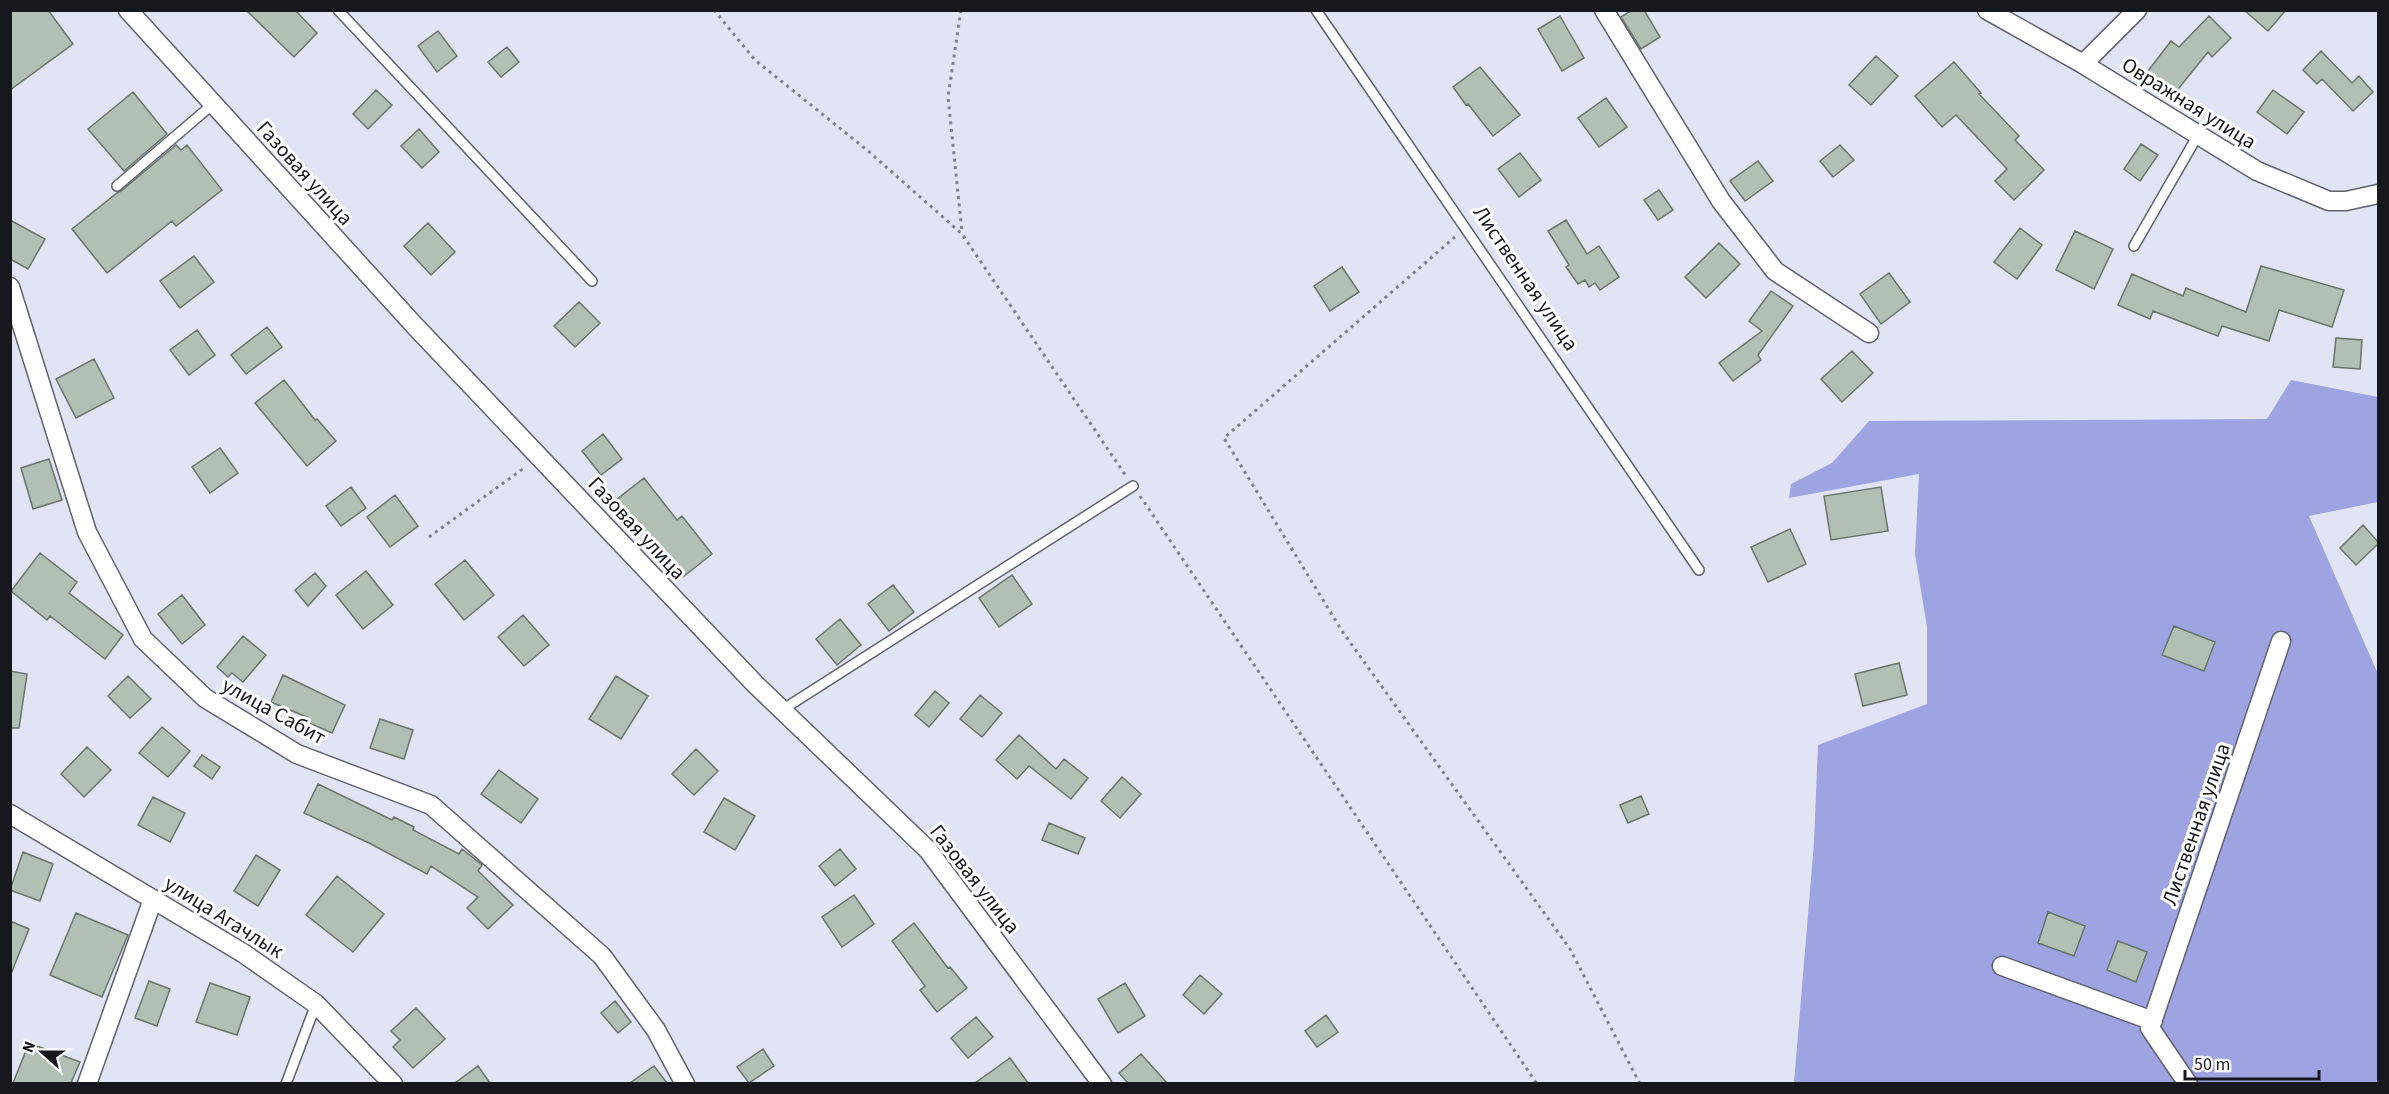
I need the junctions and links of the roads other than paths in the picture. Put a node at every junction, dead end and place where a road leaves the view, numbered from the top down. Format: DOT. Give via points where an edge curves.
graph roads {
  1 [pos="128,10"];
  2 [pos="338,10"];
  3 [pos="1316,10"];
  4 [pos="1604,10"];
  5 [pos="1987,10"];
  6 [pos="2137,10"];
  7 [pos="2083,64"];
  8 [pos="213,104"];
  9 [pos="2198,135"];
  10 [pos="117,186"];
  11 [pos="2379,194"];
  12 [pos="2134,246"];
  13 [pos="592,281"];
  14 [pos="10,288"];
  15 [pos="1869,333"];
  16 [pos="1133,486"];
  17 [pos="1699,570"];
  18 [pos="2281,641"];
  19 [pos="782,710"];
  20 [pos="10,814"];
  21 [pos="153,899"];
  22 [pos="2002,966"];
  23 [pos="316,1004"];
  24 [pos="2153,1021"];
  25 [pos="87,1083"];
  26 [pos="286,1083"];
  27 [pos="393,1083"];
  28 [pos="685,1083"];
  29 [pos="1102,1083"];
  30 [pos="2188,1083"];
  1 -- 8 [label="street, Газовая улица"];
  2 -- 13 [label="lane"];
  3 -- 17 [label="lane, Лиственная улица"];
  4 -- 15 [label="street" via="1721,201 1775,271"];
  5 -- 7 [label="street, Овражная улица"];
  6 -- 7 [label="street"];
  7 -- 9 [label="street, Овражная улица"];
  8 -- 10 [label="lane"];
  8 -- 19 [label="street, Газовая улица" via="414,325"];
  9 -- 11 [label="street, Овражная улица" via="2257,171 2329,201"];
  9 -- 12 [label="lane"];
  14 -- 28 [label="street, улица Сабит" via="87,532 143,639 205,698 297,754 431,805 602,956 656,1030"];
  16 -- 19 [label="lane"];
  18 -- 24 [label="street, Лиственная улица"];
  19 -- 29 [label="street, Газовая улица" via="928,850"];
  20 -- 21 [label="street, улица Агачлык"];
  21 -- 23 [label="street, улица Агачлык" via="243,953"];
  21 -- 25 [label="street"];
  22 -- 24 [label="street"];
  23 -- 26 [label="lane"];
  23 -- 27 [label="street, улица Агачлык"];
  24 -- 30 [label="street" via="2150,1028"];
}
